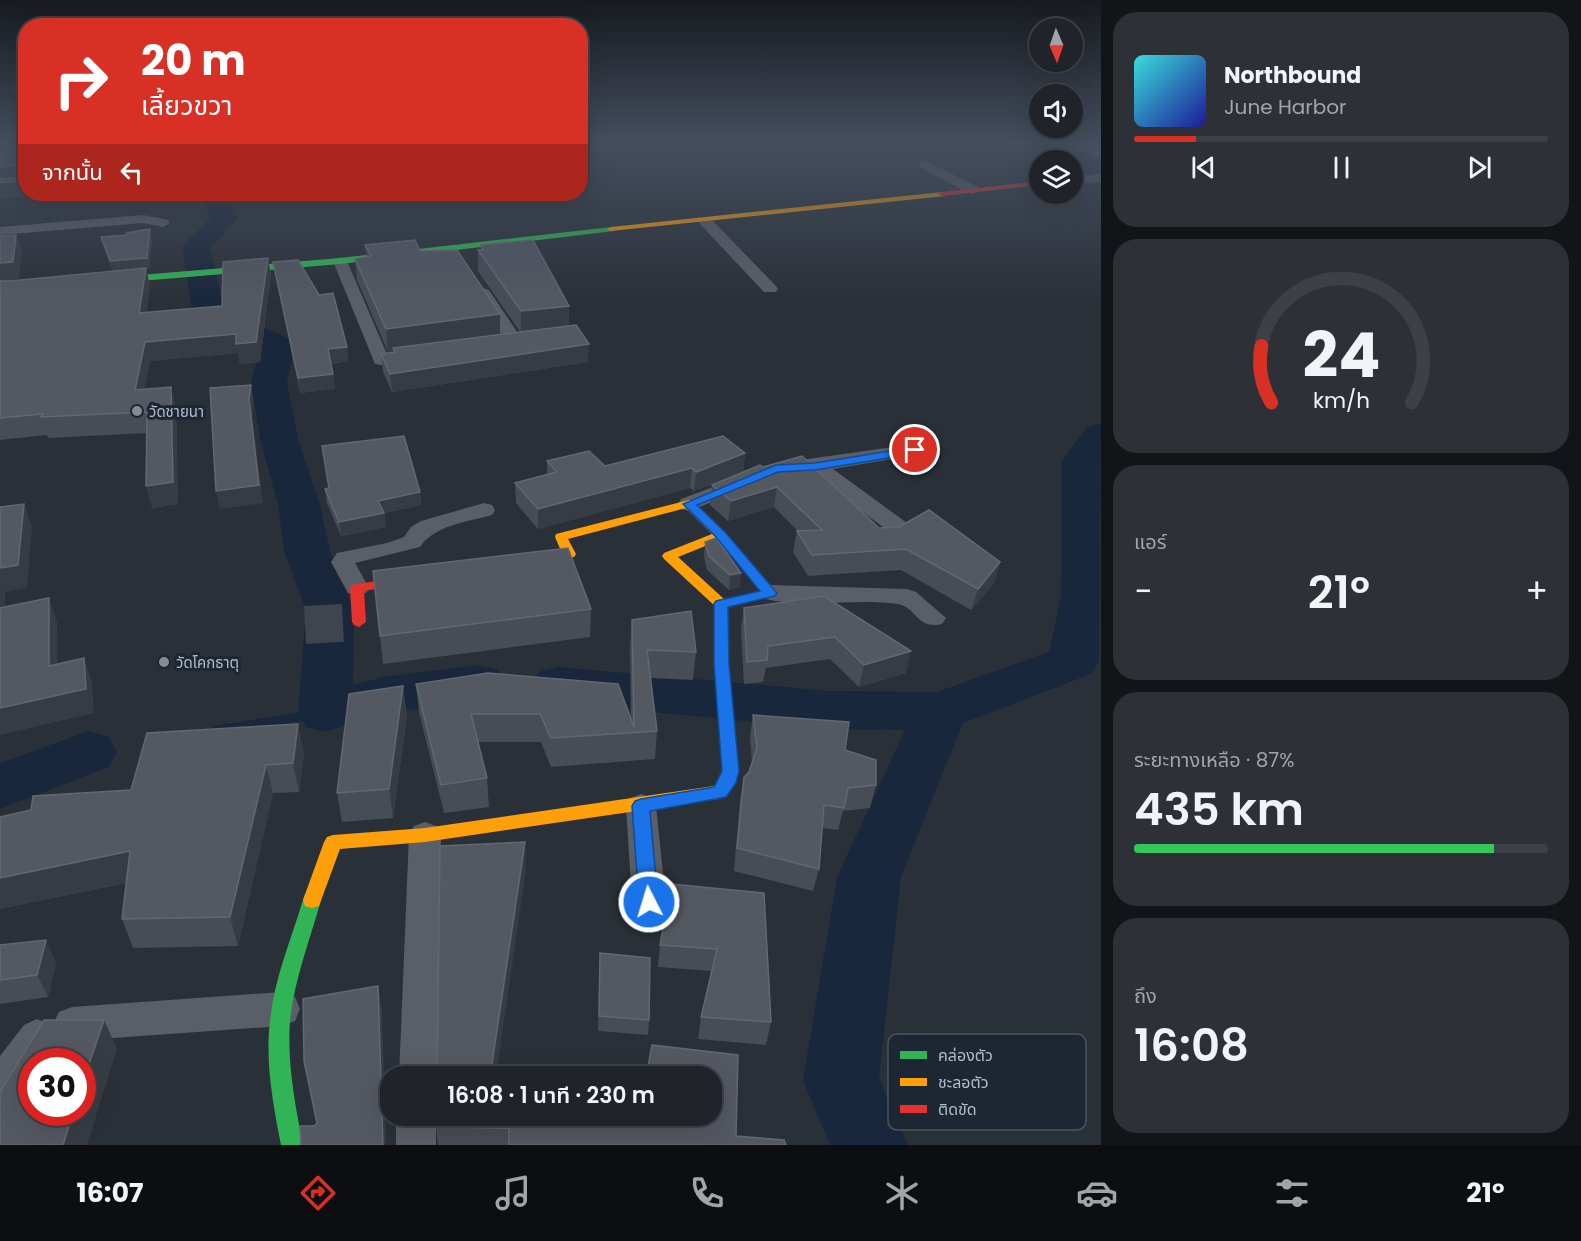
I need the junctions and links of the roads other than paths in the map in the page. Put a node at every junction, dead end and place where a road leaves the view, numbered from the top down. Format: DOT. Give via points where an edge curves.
graph roads {
  1 [pos="927,195"];
  2 [pos="705,221"];
  3 [pos="163,223"];
  4 [pos="0,231"];
  5 [pos="453,248"];
  6 [pos="340,261"];
  7 [pos="92,282"];
  8 [pos="770,289"];
  9 [pos="482,347"];
  10 [pos="426,354"];
  11 [pos="922,435"];
  12 [pos="815,466"];
  13 [pos="689,504"];
  14 [pos="484,510"];
  15 [pos="898,528"];
  16 [pos="720,535"];
  17 [pos="510,563"];
  18 [pos="439,575"];
  19 [pos="357,588"];
  20 [pos="770,593"];
  21 [pos="721,604"];
  22 [pos="933,618"];
  23 [pos="359,621"];
  24 [pos="641,806"];
  25 [pos="425,835"];
  26 [pos="649,902"];
  27 [pos="282,1009"];
  28 [pos="418,1066"];
  29 [pos="0,1087"];
  30 [pos="417,1126"];
  31 [pos="292,1145"];
  32 [pos="416,1145"];
  1 -- 2 [label="street"];
  2 -- 5 [label="street"];
  2 -- 8 [label="street"];
  3 -- 4 [label="street" via="143,219"];
  5 -- 6 [label="street"];
  5 -- 9 [label="street" via="521,342"];
  6 -- 7 [label="street"];
  6 -- 10 [label="street" via="381,360"];
  11 -- 12 [label="street" via="915,450"];
  12 -- 13 [label="street" via="776,468"];
  12 -- 15 [label="street"];
  13 -- 16 [label="street"];
  13 -- 17 [label="street" via="561,537 569,554"];
  14 -- 19 [label="street" via="429,526 412,542 392,549 345,558 347,573"];
  16 -- 20 [label="street"];
  16 -- 21 [label="street" via="669,556"];
  18 -- 19 [label="street"];
  19 -- 23 [label="street"];
  20 -- 21 [label="street"];
  20 -- 22 [label="street" via="907,597"];
  21 -- 24 [label="street" via="731,771 728,783 719,792"];
  24 -- 25 [label="street"];
  24 -- 26 [label="street"];
  25 -- 27 [label="street" via="333,842 317,881"];
  25 -- 28 [label="street"];
  27 -- 29 [label="street" via="46,1026"];
  27 -- 31 [label="street" via="280,1083"];
  30 -- 32 [label="street"];
}
